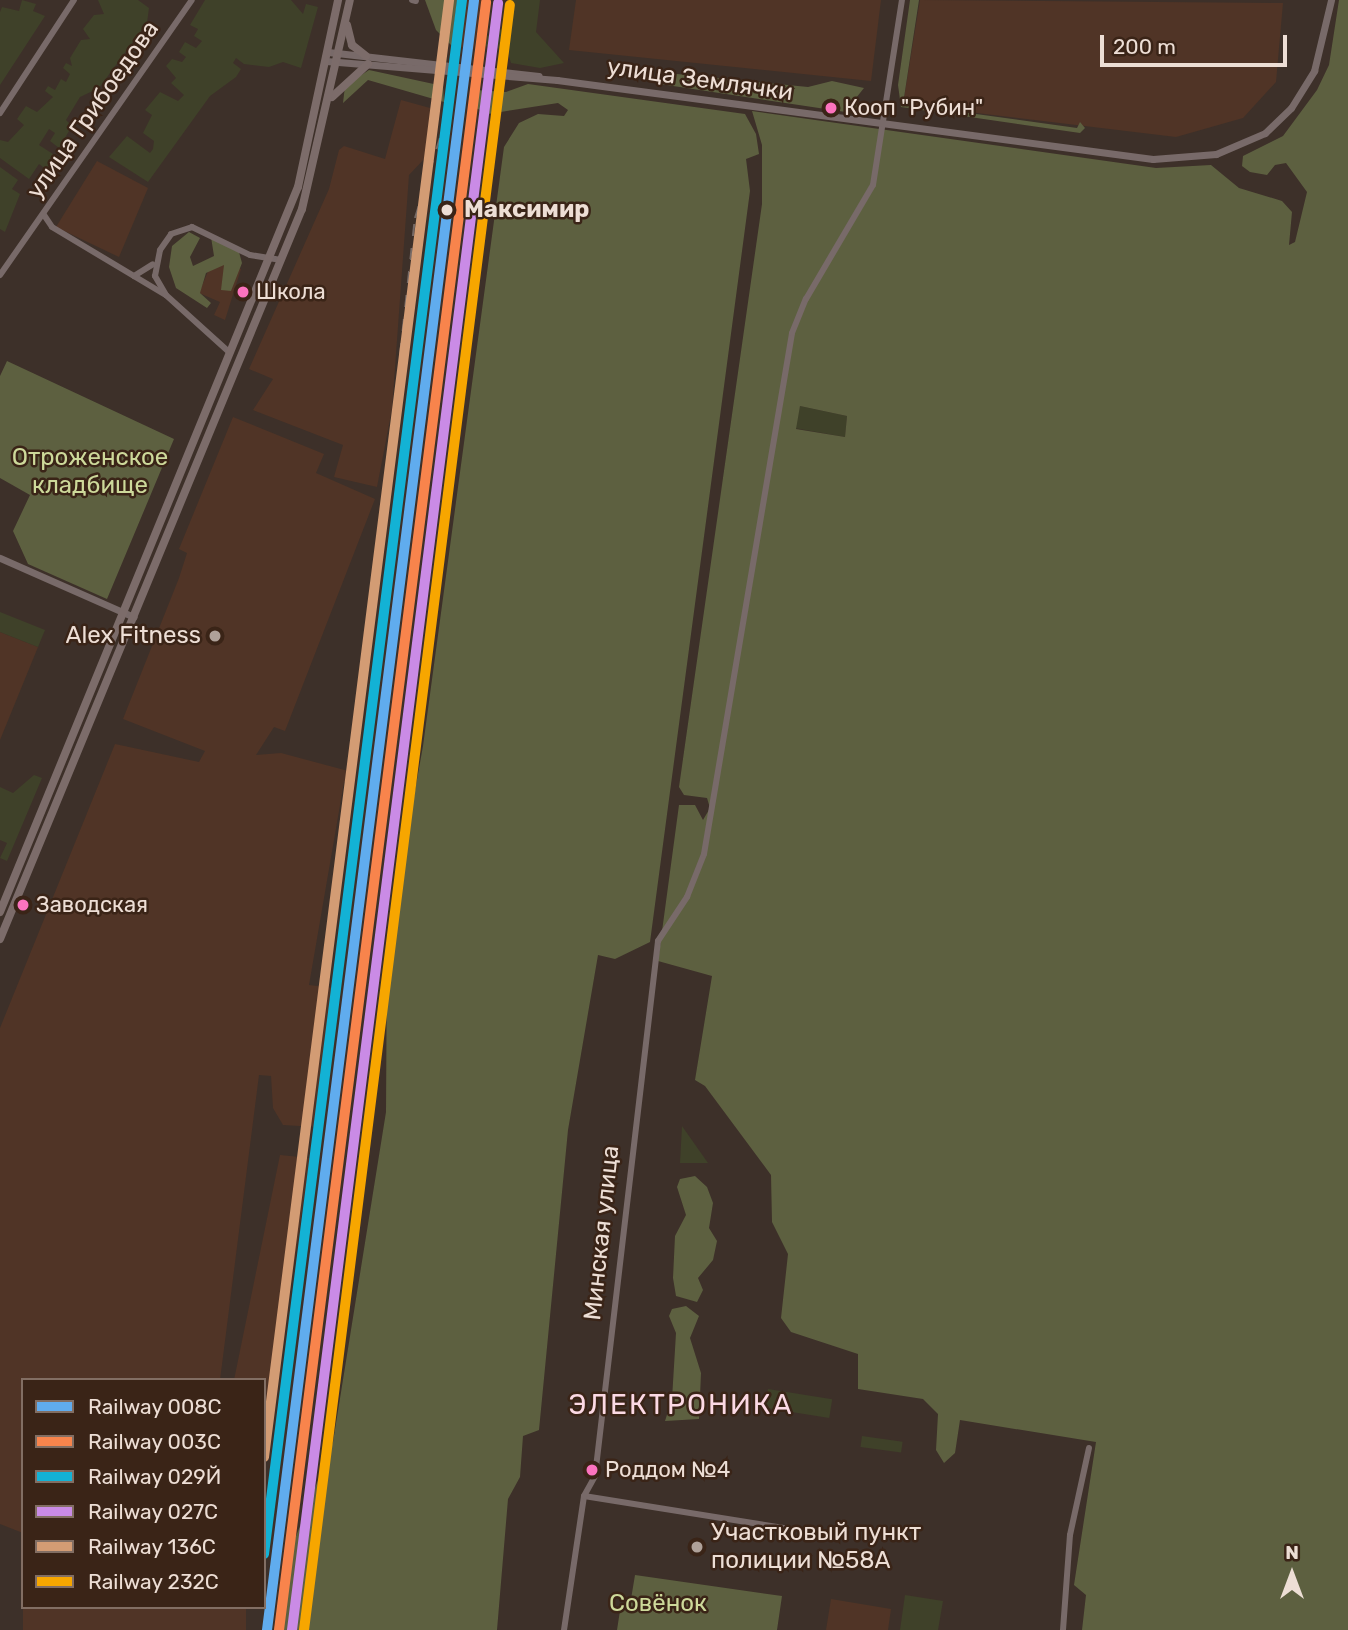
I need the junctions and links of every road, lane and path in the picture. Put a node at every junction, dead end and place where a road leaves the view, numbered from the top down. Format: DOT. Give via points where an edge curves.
graph roads {
  1 [pos="74,0"];
  2 [pos="192,0"];
  3 [pos="338,0"];
  4 [pos="350,0"];
  5 [pos="902,0"];
  6 [pos="1331,0"];
  7 [pos="346,17"];
  8 [pos="327,57"];
  9 [pos="338,59"];
  10 [pos="367,60"];
  11 [pos="328,106"];
  12 [pos="0,113"];
  13 [pos="882,124"];
  14 [pos="44,215"];
  15 [pos="268,259"];
  16 [pos="156,260"];
  17 [pos="280,260"];
  18 [pos="0,275"];
  19 [pos="132,276"];
  20 [pos="166,295"];
  21 [pos="229,352"];
  22 [pos="232,377"];
  23 [pos="0,558"];
  24 [pos="125,612"];
  25 [pos="134,617"];
  26 [pos="0,912"];
  27 [pos="0,939"];
  28 [pos="1088,1448"];
  29 [pos="584,1496"];
  30 [pos="790,1529"];
  31 [pos="564,1630"];
  32 [pos="1063,1630"];
  1 -- 12 [label="street"];
  2 -- 14 [label="street, улица Грибоедова"];
  3 -- 8 [label="main road"];
  4 -- 7 [label="main road"];
  5 -- 13 [label="street, Минская улица"];
  6 -- 13 [label="street, улица Землячки" via="1304,90 1265,132 1235,149 1153,159"];
  7 -- 9 [label="main road"];
  7 -- 10 [label="main road" via="352,45"];
  8 -- 9 [label="street, улица Землячки"];
  8 -- 15 [label="main road" via="299,187"];
  9 -- 10 [label="street, улица Землячки"];
  9 -- 11 [label="main road"];
  10 -- 11 [label="main road"];
  10 -- 13 [label="street, улица Землячки" via="447,61"];
  11 -- 17 [label="main road" via="312,178"];
  13 -- 29 [label="street, Минская улица" via="873,185 806,299 792,333 704,854 687,897 659,941 632,1128 595,1476"];
  14 -- 18 [label="street, улица Грибоедова"];
  14 -- 19 [label="street" via="52,227"];
  15 -- 16 [label="street" via="188,227 171,234"];
  15 -- 17 [label="street"];
  15 -- 21 [label="main road"];
  16 -- 19 [label="street" via="144,274"];
  16 -- 20 [label="street" via="155,276"];
  17 -- 22 [label="main road"];
  19 -- 20 [label="street"];
  20 -- 21 [label="street"];
  21 -- 22 [label="main road" via="236,356"];
  21 -- 24 [label="main road"];
  22 -- 25 [label="main road"];
  23 -- 24 [label="street"];
  24 -- 25 [label="street"];
  24 -- 26 [label="main road"];
  25 -- 27 [label="main road"];
  28 -- 32 [label="street" via="1070,1535"];
  29 -- 30 [label="street"];
  29 -- 31 [label="street, Минская улица"];
}
